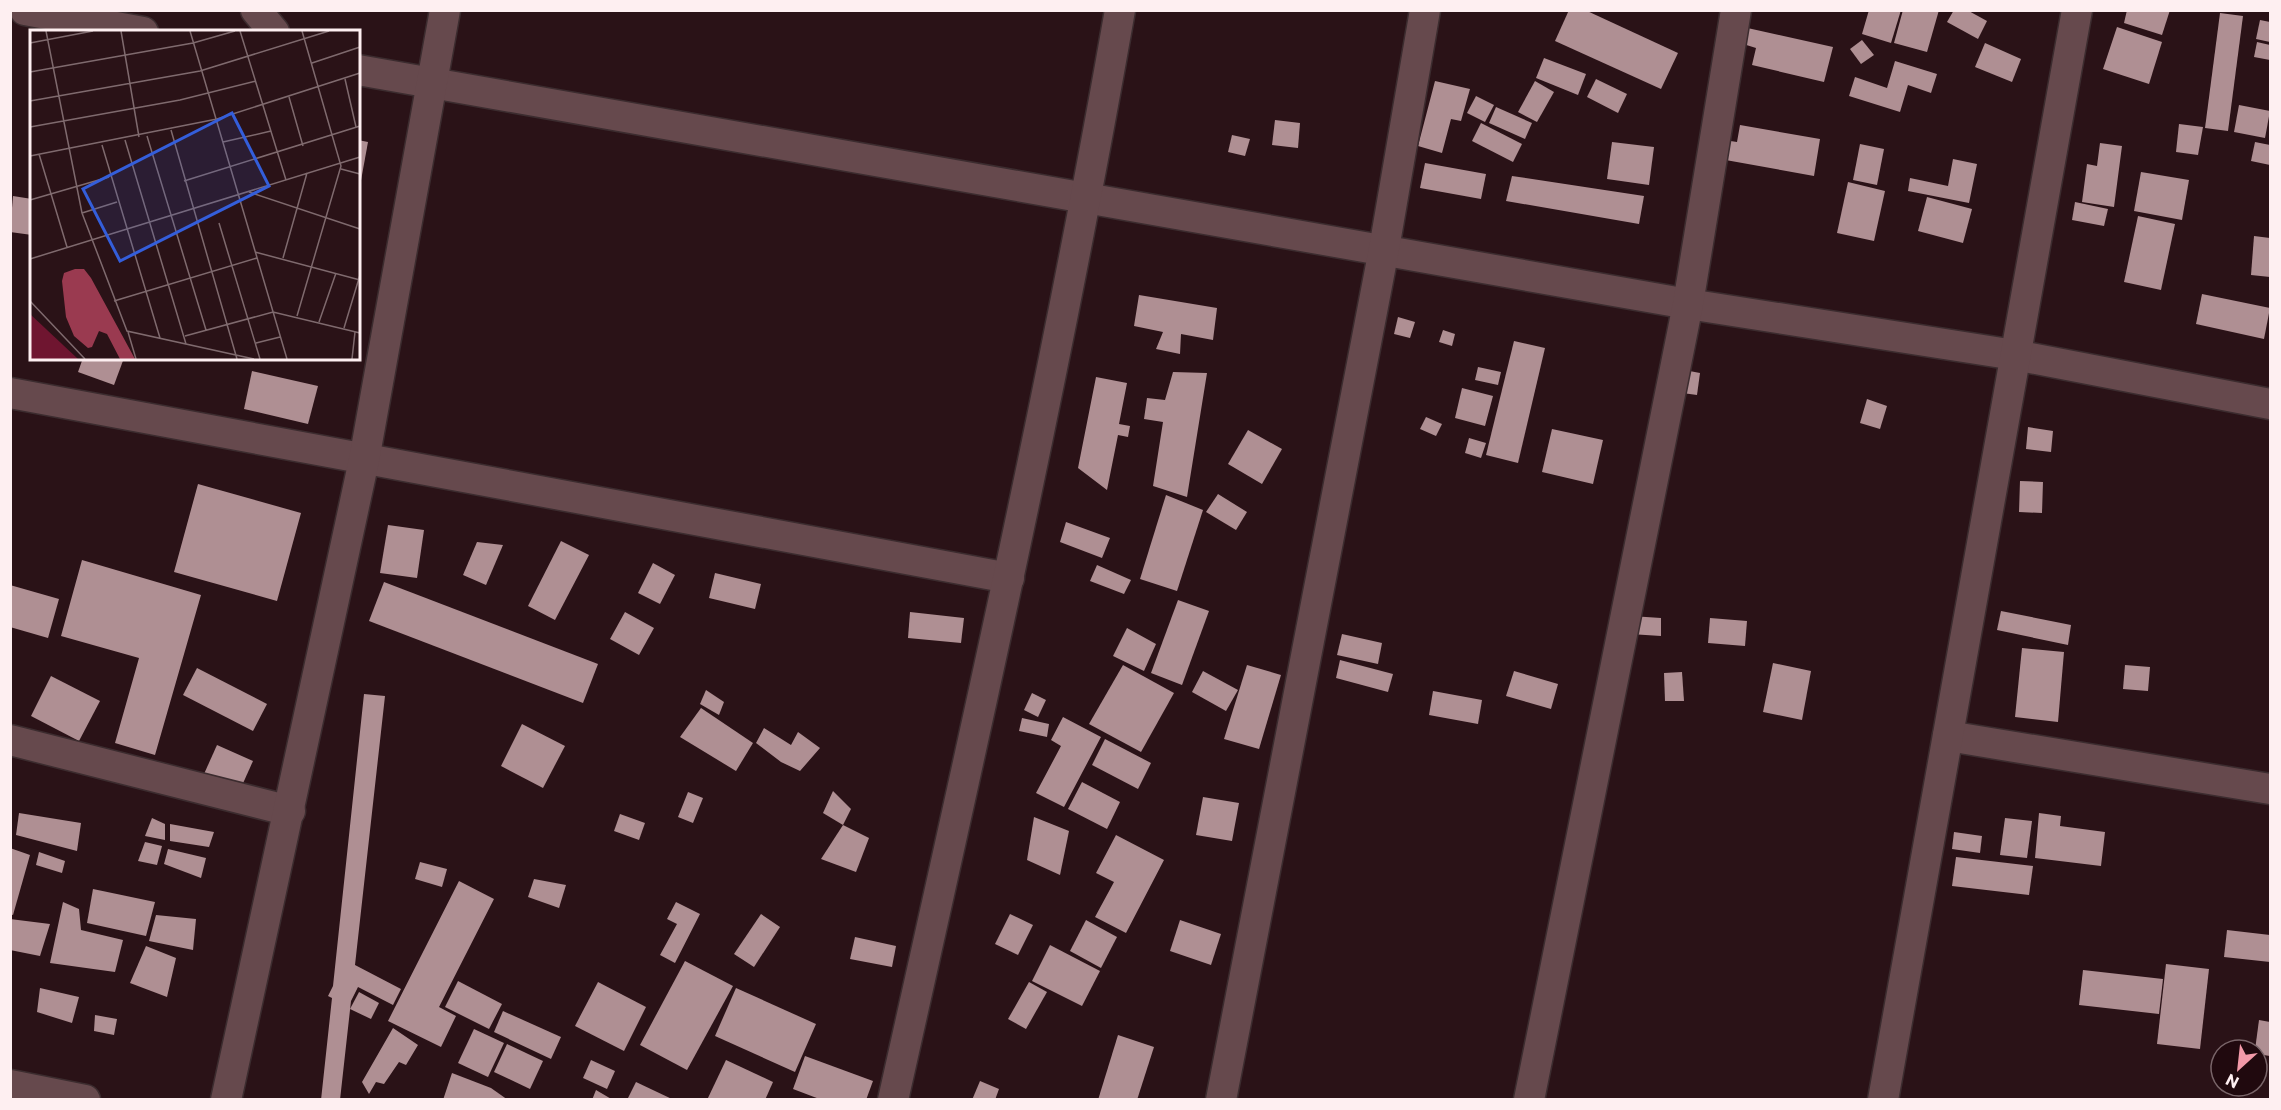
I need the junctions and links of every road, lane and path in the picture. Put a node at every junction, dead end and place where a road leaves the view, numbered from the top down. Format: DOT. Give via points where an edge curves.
graph roads {
  1 [pos="25,10"];
  2 [pos="256,10"];
  3 [pos="445,10"];
  4 [pos="1120,10"];
  5 [pos="1425,10"];
  6 [pos="1736,10"];
  7 [pos="2077,10"];
  8 [pos="132,30"];
  9 [pos="272,30"];
  10 [pos="360,70"];
  11 [pos="432,83"];
  12 [pos="1087,199"];
  13 [pos="1384,249"];
  14 [pos="1688,304"];
  15 [pos="2015,355"];
  16 [pos="10,393"];
  17 [pos="2271,404"];
  18 [pos="364,460"];
  19 [pos="1009,578"];
  20 [pos="1948,736"];
  21 [pos="10,740"];
  22 [pos="2271,789"];
  23 [pos="290,811"];
  24 [pos="10,1085"];
  25 [pos="85,1100"];
  26 [pos="226,1100"];
  27 [pos="893,1100"];
  28 [pos="1221,1100"];
  29 [pos="1528,1100"];
  30 [pos="1883,1100"];
  1 -- 8 [label="street"];
  2 -- 9 [label="street"];
  3 -- 11 [label="street"];
  4 -- 12 [label="street"];
  5 -- 13 [label="street"];
  6 -- 14 [label="street"];
  7 -- 15 [label="street"];
  10 -- 11 [label="street"];
  11 -- 12 [label="street"];
  11 -- 18 [label="street"];
  12 -- 13 [label="street"];
  12 -- 19 [label="street"];
  13 -- 14 [label="street"];
  13 -- 28 [label="street"];
  14 -- 15 [label="street"];
  14 -- 29 [label="street"];
  15 -- 17 [label="street"];
  15 -- 20 [label="street"];
  16 -- 18 [label="street"];
  18 -- 19 [label="street"];
  18 -- 23 [label="street"];
  19 -- 27 [label="street"];
  20 -- 22 [label="street"];
  20 -- 30 [label="street"];
  21 -- 23 [label="street"];
  23 -- 26 [label="street"];
  24 -- 25 [label="street"];
}
